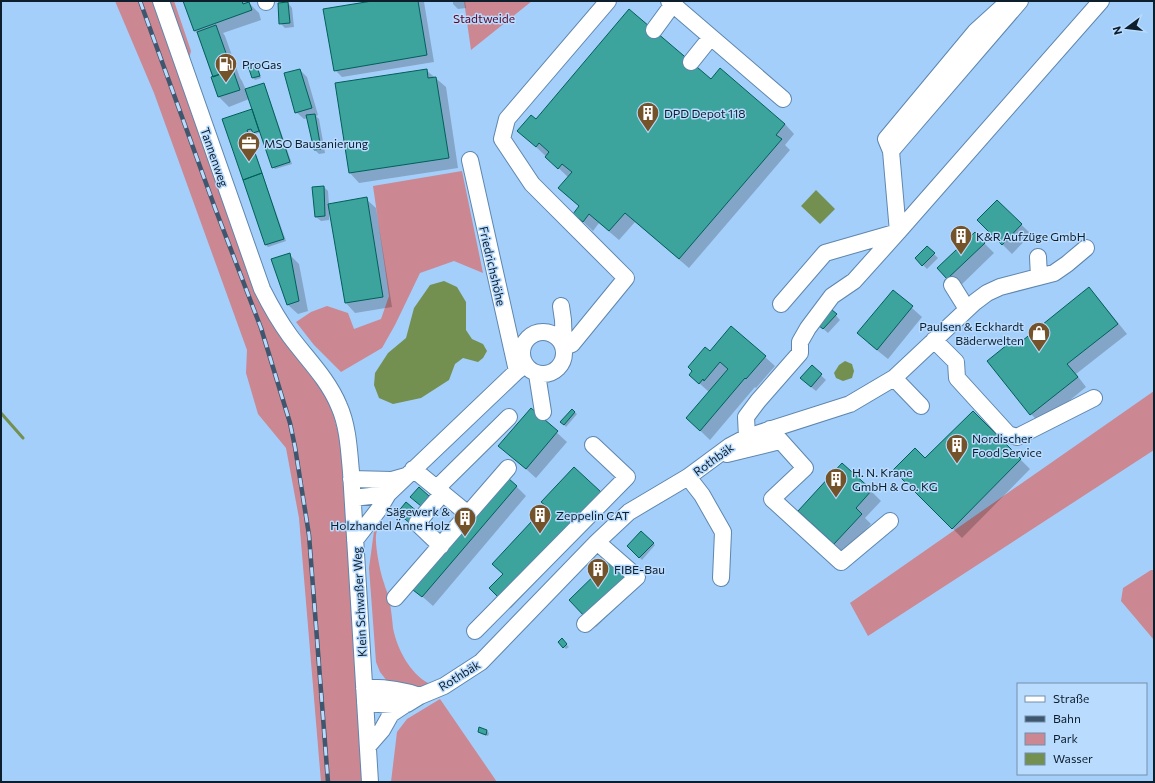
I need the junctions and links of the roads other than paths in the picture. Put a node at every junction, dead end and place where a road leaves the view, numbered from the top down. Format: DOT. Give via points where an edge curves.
graph roads {
  1 [pos="161,1"];
  2 [pos="608,1"];
  3 [pos="1009,1"];
  4 [pos="1020,1"];
  5 [pos="1101,1"];
  6 [pos="671,2"];
  7 [pos="654,30"];
  8 [pos="711,37"];
  9 [pos="691,62"];
  10 [pos="783,99"];
  11 [pos="891,151"];
  12 [pos="470,160"];
  13 [pos="898,232"];
  14 [pos="1086,248"];
  15 [pos="1038,258"];
  16 [pos="1039,277"];
  17 [pos="952,285"];
  18 [pos="781,304"];
  19 [pos="561,306"];
  20 [pos="967,309"];
  21 [pos="274,312"];
  22 [pos="934,340"];
  23 [pos="564,347"];
  24 [pos="526,370"];
  25 [pos="894,378"];
  26 [pos="1094,398"];
  27 [pos="921,406"];
  28 [pos="543,412"];
  29 [pos="509,417"];
  30 [pos="775,435"];
  31 [pos="746,437"];
  32 [pos="593,445"];
  33 [pos="713,458"];
  34 [pos="508,468"];
  35 [pos="410,473"];
  36 [pos="688,478"];
  37 [pos="351,479"];
  38 [pos="440,490"];
  39 [pos="388,494"];
  40 [pos="611,494"];
  41 [pos="353,498"];
  42 [pos="628,512"];
  43 [pos="468,514"];
  44 [pos="890,521"];
  45 [pos="355,540"];
  46 [pos="597,542"];
  47 [pos="441,546"];
  48 [pos="721,578"];
  49 [pos="395,598"];
  50 [pos="585,624"];
  51 [pos="475,631"];
  52 [pos="365,696"];
  53 [pos="413,700"];
  54 [pos="368,746"];
  55 [pos="370,782"];
  1 -- 21 [label="street, Tannenweg" via="251,258"];
  2 -- 23 [label="street" via="507,119 502,139 532,184 626,278 572,344"];
  3 -- 11 [label="street" via="975,32 886,139"];
  4 -- 11 [label="street"];
  5 -- 13 [label="street"];
  6 -- 7 [label="street"];
  6 -- 8 [label="street"];
  8 -- 9 [label="street"];
  8 -- 10 [label="street"];
  11 -- 13 [label="street"];
  12 -- 24 [label="street, Friedrichshöhe"];
  13 -- 18 [label="street" via="825,253"];
  13 -- 31 [label="street" via="854,281 832,296 808,328 800,342 800,353 746,417"];
  14 -- 16 [label="street, Rothbäk" via="1067,264"];
  15 -- 16 [label="street"];
  16 -- 20 [label="street, Rothbäk" via="1000,287 987,293"];
  17 -- 20 [label="street"];
  19 -- 23 [label="street"];
  20 -- 22 [label="street, Rothbäk"];
  21 -- 37 [label="street, Klein Schwaßer Weg" via="289,336 327,382 340,406 348,441"];
  22 -- 25 [label="street, Rothbäk"];
  22 -- 26 [label="street" via="956,362 957,378 1008,434 1017,437"];
  23 -- 24 [label="street" via="564,359 557,369 547,374"];
  23 -- 24 [label="street" via="557,336 546,331 534,333 525,341 521,353"];
  24 -- 28 [label="street"];
  24 -- 35 [label="street"];
  25 -- 27 [label="street"];
  25 -- 30 [label="street, Rothbäk" via="850,404"];
  29 -- 38 [label="street"];
  30 -- 31 [label="street, Rothbäk"];
  30 -- 33 [label="street"];
  30 -- 44 [label="street" via="805,468 772,499 841,562"];
  31 -- 33 [label="street, Rothbäk"];
  32 -- 40 [label="street" via="627,477"];
  33 -- 36 [label="street, Rothbäk"];
  34 -- 43 [label="street"];
  35 -- 37 [label="street" via="392,480"];
  35 -- 38 [label="street"];
  35 -- 39 [label="street"];
  36 -- 42 [label="street, Rothbäk"];
  36 -- 48 [label="street" via="702,495 723,532"];
  37 -- 41 [label="street, Klein Schwaßer Weg"];
  38 -- 43 [label="street"];
  38 -- 47 [label="street" via="417,523"];
  39 -- 41 [label="street"];
  39 -- 45 [label="street"];
  40 -- 42 [label="street"];
  40 -- 51 [label="street" via="500,612"];
  41 -- 45 [label="street, Klein Schwaßer Weg"];
  42 -- 46 [label="street, Rothbäk"];
  43 -- 47 [label="street"];
  45 -- 52 [label="street, Klein Schwaßer Weg"];
  46 -- 50 [label="street" via="637,577"];
  46 -- 53 [label="street, Rothbäk" via="481,662 444,686"];
  47 -- 49 [label="street"];
  52 -- 53 [label="street" via="374,687 390,689"];
  52 -- 54 [label="street, Klein Schwaßer Weg"];
  53 -- 54 [label="street, Rothbäk" via="391,714 382,730"];
  54 -- 55 [label="street, Klein Schwaßer Weg"];
}
